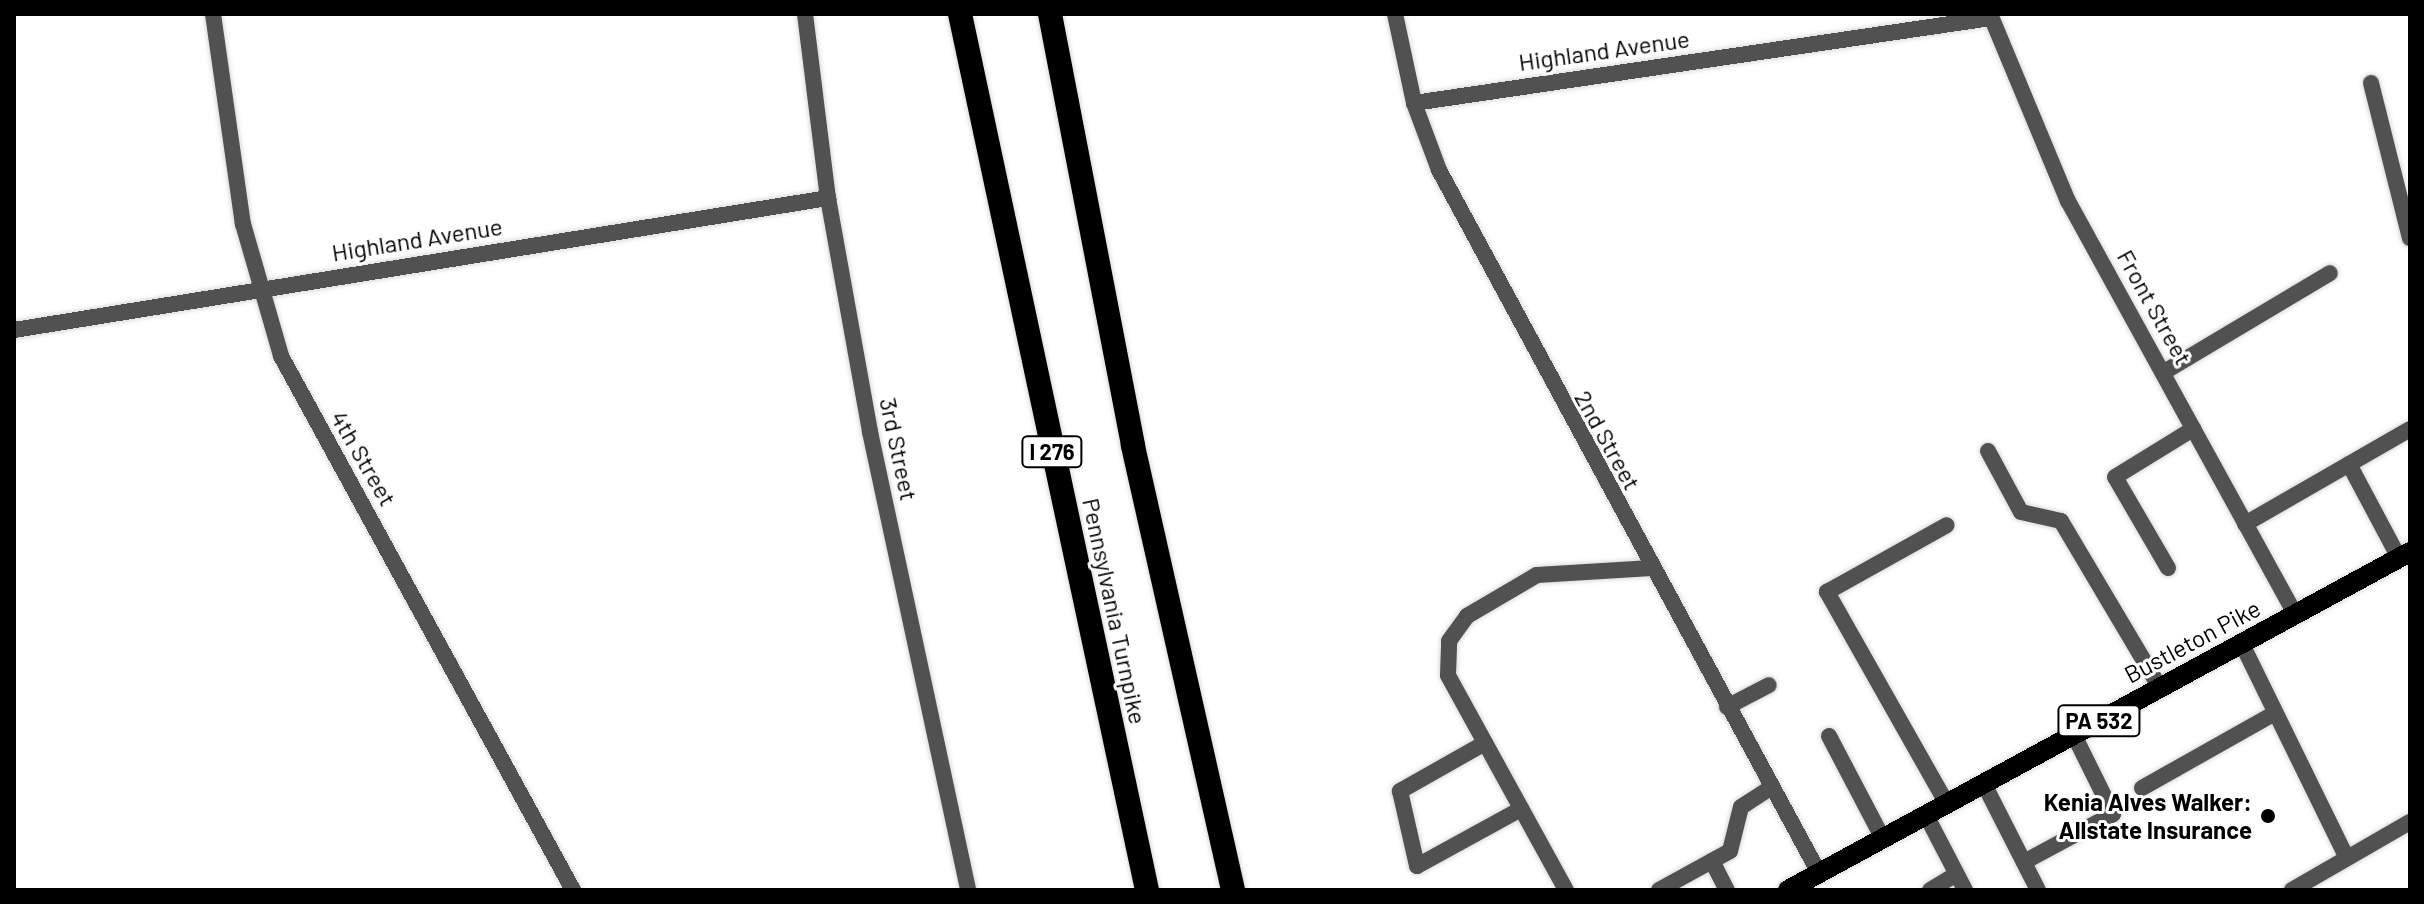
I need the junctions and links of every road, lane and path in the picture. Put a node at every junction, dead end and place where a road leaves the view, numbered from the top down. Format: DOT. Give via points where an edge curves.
graph roads {
  1 [pos="213,14"];
  2 [pos="805,14"];
  3 [pos="960,14"];
  4 [pos="1050,14"];
  5 [pos="1395,14"];
  6 [pos="1991,16"];
  7 [pos="2371,83"];
  8 [pos="1414,103"];
  9 [pos="828,198"];
  10 [pos="2410,238"];
  11 [pos="2330,273"];
  12 [pos="258,288"];
  13 [pos="14,330"];
  14 [pos="2164,372"];
  15 [pos="2193,429"];
  16 [pos="2410,429"];
  17 [pos="1988,451"];
  18 [pos="2349,464"];
  19 [pos="2245,524"];
  20 [pos="1947,525"];
  21 [pos="2405,555"];
  22 [pos="1652,568"];
  23 [pos="2168,568"];
  24 [pos="2296,615"];
  25 [pos="2242,644"];
  26 [pos="1769,685"];
  27 [pos="2160,688"];
  28 [pos="1727,707"];
  29 [pos="2275,713"];
  30 [pos="2074,735"];
  31 [pos="1829,736"];
  32 [pos="1485,743"];
  33 [pos="1984,784"];
  34 [pos="1772,787"];
  35 [pos="2142,788"];
  36 [pos="1947,804"];
  37 [pos="1521,809"];
  38 [pos="1926,815"];
  39 [pos="2410,822"];
  40 [pos="1883,839"];
  41 [pos="2347,858"];
  42 [pos="1712,861"];
  43 [pos="2024,862"];
  44 [pos="1819,873"];
  45 [pos="1957,874"];
  46 [pos="573,890"];
  47 [pos="968,890"];
  48 [pos="1147,890"];
  49 [pos="1233,890"];
  50 [pos="1566,890"];
  51 [pos="1659,890"];
  52 [pos="1727,890"];
  53 [pos="1788,890"];
  54 [pos="1930,890"];
  55 [pos="1965,890"];
  56 [pos="2038,890"];
  57 [pos="2292,890"];
  1 -- 12 [label="street, 4th Street"];
  2 -- 9 [label="street, 3rd Street"];
  3 -- 48 [label="highway, Pennsylvania Turnpike / I 276"];
  4 -- 49 [label="highway" via="1133,446"];
  5 -- 8 [label="street, 2nd Street"];
  6 -- 8 [label="street, Highland Avenue"];
  6 -- 14 [label="street, Front Street" via="2039,144"];
  7 -- 10 [label="street"];
  8 -- 22 [label="street, 2nd Street" via="1439,170"];
  9 -- 12 [label="street, Highland Avenue"];
  9 -- 47 [label="street, 3rd Street"];
  11 -- 14 [label="street"];
  12 -- 13 [label="street, Highland Avenue"];
  12 -- 46 [label="street, 4th Street" via="303,400"];
  14 -- 15 [label="street, Front Street"];
  15 -- 19 [label="street, Front Street"];
  15 -- 23 [label="street" via="2115,477"];
  16 -- 18 [label="street"];
  17 -- 27 [label="street" via="2021,512 2061,521"];
  18 -- 19 [label="street"];
  18 -- 21 [label="street"];
  19 -- 24 [label="street, Front Street"];
  20 -- 36 [label="street" via="1827,592"];
  21 -- 24 [label="main road, Bustleton Pike / PA 532"];
  22 -- 28 [label="street, 2nd Street"];
  22 -- 32 [label="street" via="1537,575 1467,616 1449,641 1448,675"];
  24 -- 25 [label="main road, Bustleton Pike / PA 532"];
  25 -- 27 [label="main road, Bustleton Pike / PA 532"];
  25 -- 29 [label="street"];
  26 -- 28 [label="street"];
  27 -- 30 [label="main road, Bustleton Pike / PA 532"];
  28 -- 34 [label="street, 2nd Street"];
  29 -- 35 [label="street"];
  29 -- 41 [label="street"];
  30 -- 33 [label="main road, Bustleton Pike / PA 532"];
  30 -- 43 [label="street" via="2113,814"];
  31 -- 40 [label="street"];
  32 -- 37 [label="street"];
  32 -- 37 [label="street" via="1400,791 1417,866"];
  33 -- 36 [label="main road, Bustleton Pike / PA 532"];
  33 -- 43 [label="street"];
  34 -- 42 [label="street" via="1741,807 1730,851"];
  34 -- 44 [label="street, 2nd Street"];
  36 -- 38 [label="main road, Bustleton Pike / PA 532"];
  37 -- 50 [label="street"];
  38 -- 40 [label="main road, Bustleton Pike / PA 532"];
  38 -- 45 [label="street"];
  39 -- 41 [label="street"];
  40 -- 44 [label="main road, Bustleton Pike / PA 532"];
  41 -- 57 [label="street"];
  42 -- 51 [label="street"];
  42 -- 52 [label="street"];
  43 -- 56 [label="street"];
  44 -- 53 [label="main road, Bustleton Pike / PA 532"];
  45 -- 54 [label="street"];
  45 -- 55 [label="street"];
}
